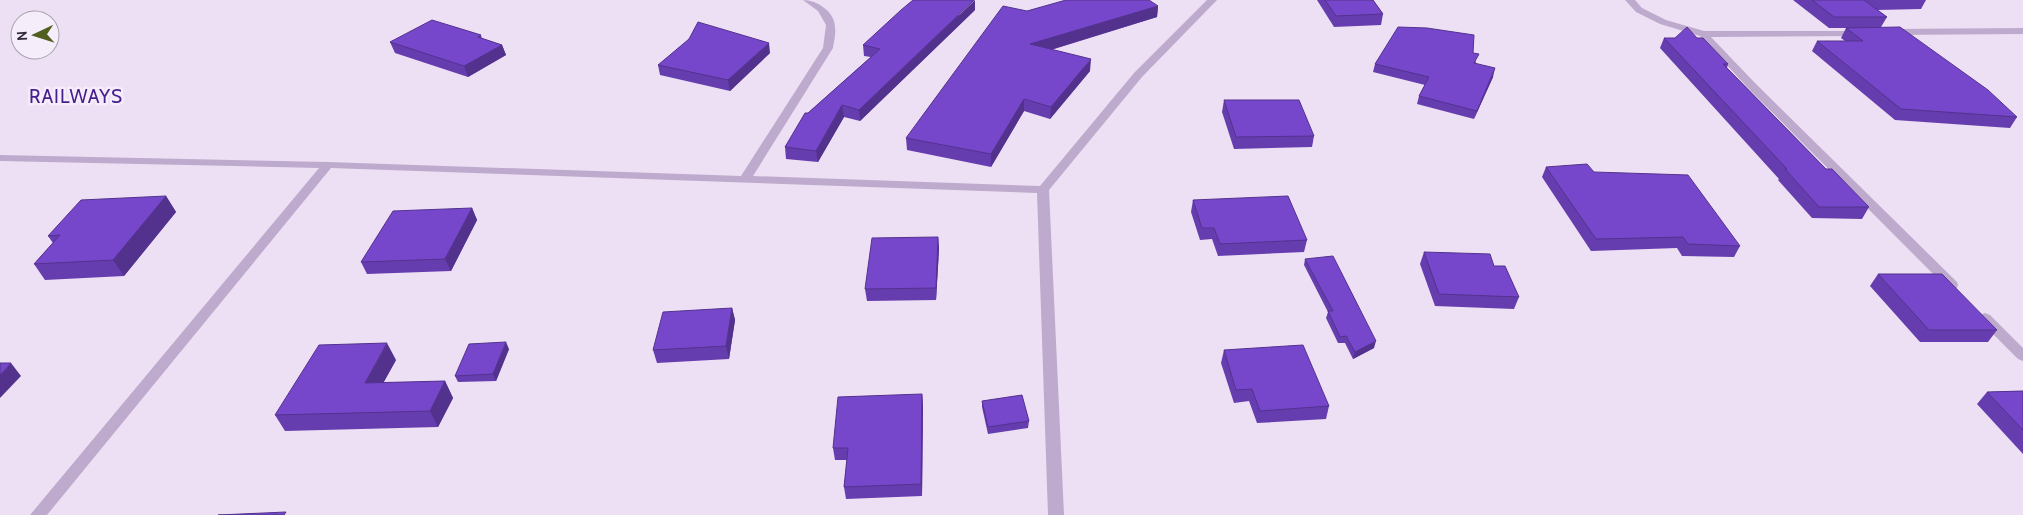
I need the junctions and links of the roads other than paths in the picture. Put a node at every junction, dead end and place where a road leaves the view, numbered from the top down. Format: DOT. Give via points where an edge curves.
graph roads {
  1 [pos="808,0"];
  2 [pos="1212,0"];
  3 [pos="1630,0"];
  4 [pos="2023,31"];
  5 [pos="1703,34"];
  6 [pos="0,158"];
  7 [pos="328,165"];
  8 [pos="744,181"];
  9 [pos="1043,190"];
  10 [pos="1960,293"];
  11 [pos="1974,307"];
  12 [pos="2023,356"];
  13 [pos="38,515"];
  14 [pos="1056,515"];
  1 -- 8 [label="street" via="820,9 831,25 828,48"];
  2 -- 9 [label="street" via="1138,75"];
  3 -- 5 [label="street" via="1639,10 1663,22"];
  4 -- 5 [label="street"];
  5 -- 10 [label="street" via="1750,85"];
  6 -- 7 [label="street"];
  7 -- 8 [label="street"];
  7 -- 13 [label="street"];
  8 -- 9 [label="street"];
  9 -- 14 [label="street"];
  11 -- 12 [label="street"];
}
